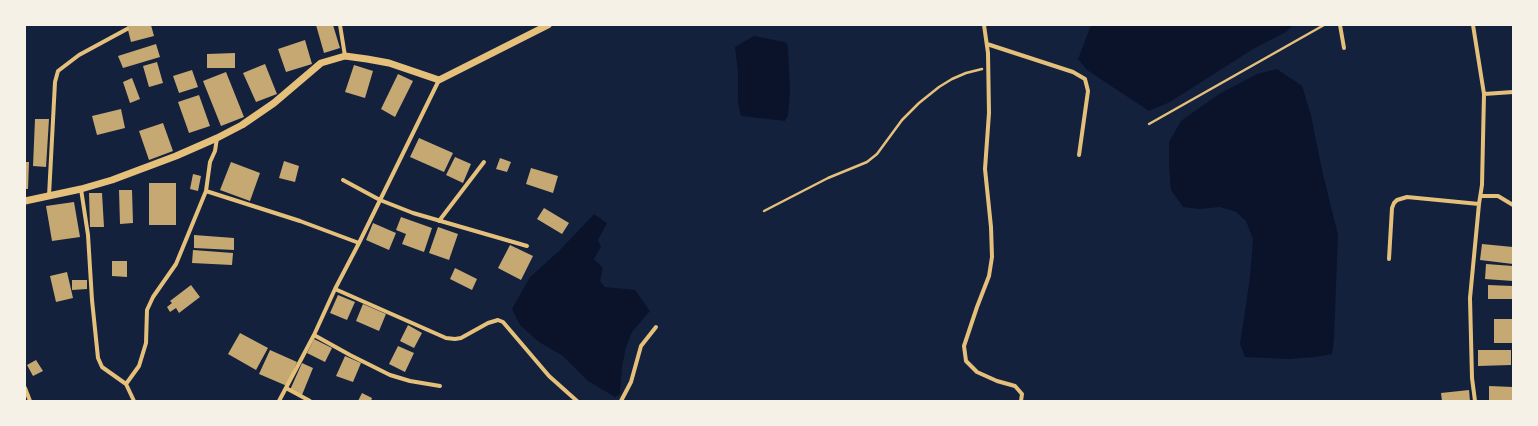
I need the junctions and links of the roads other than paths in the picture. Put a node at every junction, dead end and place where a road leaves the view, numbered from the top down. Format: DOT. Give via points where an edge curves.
graph roads {
  1 [pos="340,25"];
  2 [pos="548,25"];
  3 [pos="984,25"];
  4 [pos="1340,25"];
  5 [pos="1473,25"];
  6 [pos="127,29"];
  7 [pos="987,44"];
  8 [pos="1344,48"];
  9 [pos="345,56"];
  10 [pos="439,80"];
  11 [pos="1513,92"];
  12 [pos="1484,94"];
  13 [pos="216,138"];
  14 [pos="1079,155"];
  15 [pos="484,162"];
  16 [pos="343,180"];
  17 [pos="81,189"];
  18 [pos="206,191"];
  19 [pos="49,196"];
  20 [pos="1481,196"];
  21 [pos="380,200"];
  22 [pos="25,201"];
  23 [pos="1479,204"];
  24 [pos="1513,205"];
  25 [pos="439,221"];
  26 [pos="359,243"];
  27 [pos="527,246"];
  28 [pos="1389,259"];
  29 [pos="335,289"];
  30 [pos="656,326"];
  31 [pos="314,334"];
  32 [pos="126,384"];
  33 [pos="440,386"];
  34 [pos="25,388"];
  35 [pos="286,388"];
  36 [pos="572,396"];
  37 [pos="30,401"];
  38 [pos="134,401"];
  39 [pos="279,401"];
  40 [pos="310,401"];
  41 [pos="568,401"];
  42 [pos="577,401"];
  43 [pos="621,401"];
  44 [pos="1021,401"];
  45 [pos="1475,401"];
  1 -- 9 [label="street"];
  2 -- 10 [label="street"];
  3 -- 7 [label="street"];
  4 -- 8 [label="street"];
  5 -- 12 [label="street"];
  6 -- 19 [label="street" via="79,55 58,71 55,82"];
  7 -- 14 [label="street" via="1073,72 1085,79 1088,91"];
  7 -- 44 [label="street" via="989,113 985,169 992,257 989,276 964,346 966,361 977,372 1015,386 1022,394"];
  9 -- 10 [label="street" via="388,62"];
  9 -- 13 [label="street" via="321,62 274,103 242,125"];
  10 -- 21 [label="street"];
  11 -- 12 [label="street"];
  12 -- 20 [label="street"];
  13 -- 17 [label="street" via="176,156"];
  13 -- 18 [label="street"];
  15 -- 25 [label="street"];
  16 -- 21 [label="street"];
  17 -- 19 [label="street"];
  17 -- 32 [label="street" via="88,235 98,358 102,367"];
  18 -- 26 [label="street"];
  18 -- 32 [label="street" via="176,264 146,310 146,343 140,366"];
  19 -- 22 [label="street"];
  20 -- 23 [label="street"];
  20 -- 24 [label="street" via="1498,196"];
  21 -- 25 [label="street"];
  21 -- 26 [label="street"];
  23 -- 28 [label="street" via="1407,197 1398,200 1392,208"];
  23 -- 45 [label="street" via="1470,298"];
  25 -- 27 [label="street"];
  26 -- 29 [label="street"];
  29 -- 31 [label="street"];
  29 -- 36 [label="street" via="446,338 461,338 488,323 498,320 503,322 549,376"];
  30 -- 43 [label="street" via="641,346 631,382"];
  31 -- 33 [label="street" via="390,374 410,381"];
  31 -- 35 [label="street"];
  32 -- 38 [label="street"];
  34 -- 37 [label="street"];
  35 -- 39 [label="street"];
  35 -- 40 [label="street"];
  36 -- 41 [label="street"];
  36 -- 42 [label="street"];
}
